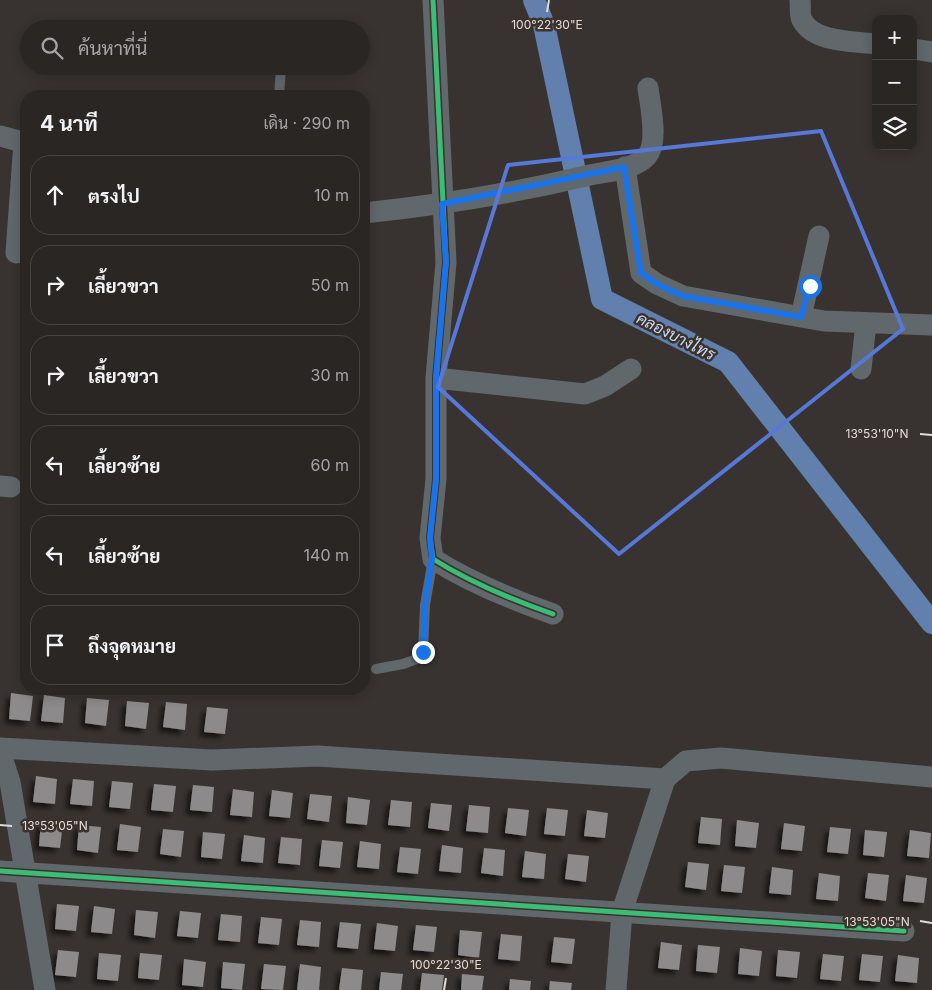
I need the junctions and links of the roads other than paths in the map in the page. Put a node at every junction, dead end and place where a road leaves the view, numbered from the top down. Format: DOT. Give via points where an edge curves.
graph roads {
  1 [pos="433,0"];
  2 [pos="800,0"];
  3 [pos="872,43"];
  4 [pos="917,50"];
  5 [pos="932,52"];
  6 [pos="280,75"];
  7 [pos="648,88"];
  8 [pos="279,90"];
  9 [pos="0,136"];
  10 [pos="20,141"];
  11 [pos="618,169"];
  12 [pos="20,204"];
  13 [pos="442,204"];
  14 [pos="370,212"];
  15 [pos="819,236"];
  16 [pos="16,253"];
  17 [pos="801,317"];
  18 [pos="866,322"];
  19 [pos="932,324"];
  20 [pos="631,369"];
  21 [pos="861,369"];
  22 [pos="436,378"];
  23 [pos="432,559"];
  24 [pos="553,614"];
  25 [pos="376,669"];
  26 [pos="0,749"];
  27 [pos="932,777"];
  28 [pos="665,779"];
  29 [pos="0,872"];
  30 [pos="27,873"];
  31 [pos="622,912"];
  32 [pos="904,931"];
  33 [pos="45,990"];
  34 [pos="616,990"];
  1 -- 13 [label="street"];
  2 -- 3 [label="street" via="801,18 810,30 829,38"];
  4 -- 5 [label="street"];
  6 -- 8 [label="lane"];
  7 -- 11 [label="street" via="653,138 648,155 633,166"];
  9 -- 10 [label="street"];
  11 -- 13 [label="street"];
  11 -- 17 [label="street" via="641,273 683,296"];
  12 -- 16 [label="street"];
  13 -- 14 [label="street"];
  13 -- 22 [label="street" via="446,262"];
  15 -- 17 [label="street"];
  17 -- 18 [label="street"];
  18 -- 19 [label="street"];
  18 -- 21 [label="street"];
  20 -- 22 [label="street" via="605,386 585,394"];
  22 -- 23 [label="street"];
  23 -- 24 [label="street" via="471,582"];
  23 -- 25 [label="lane" via="425,605 423,652 403,664"];
  26 -- 28 [label="street" via="212,760 318,756"];
  26 -- 30 [label="street" via="10,782"];
  27 -- 28 [label="street" via="722,758 686,761"];
  28 -- 31 [label="street"];
  29 -- 30 [label="street"];
  30 -- 31 [label="street"];
  30 -- 33 [label="street"];
  31 -- 32 [label="street"];
  31 -- 34 [label="street"];
}
